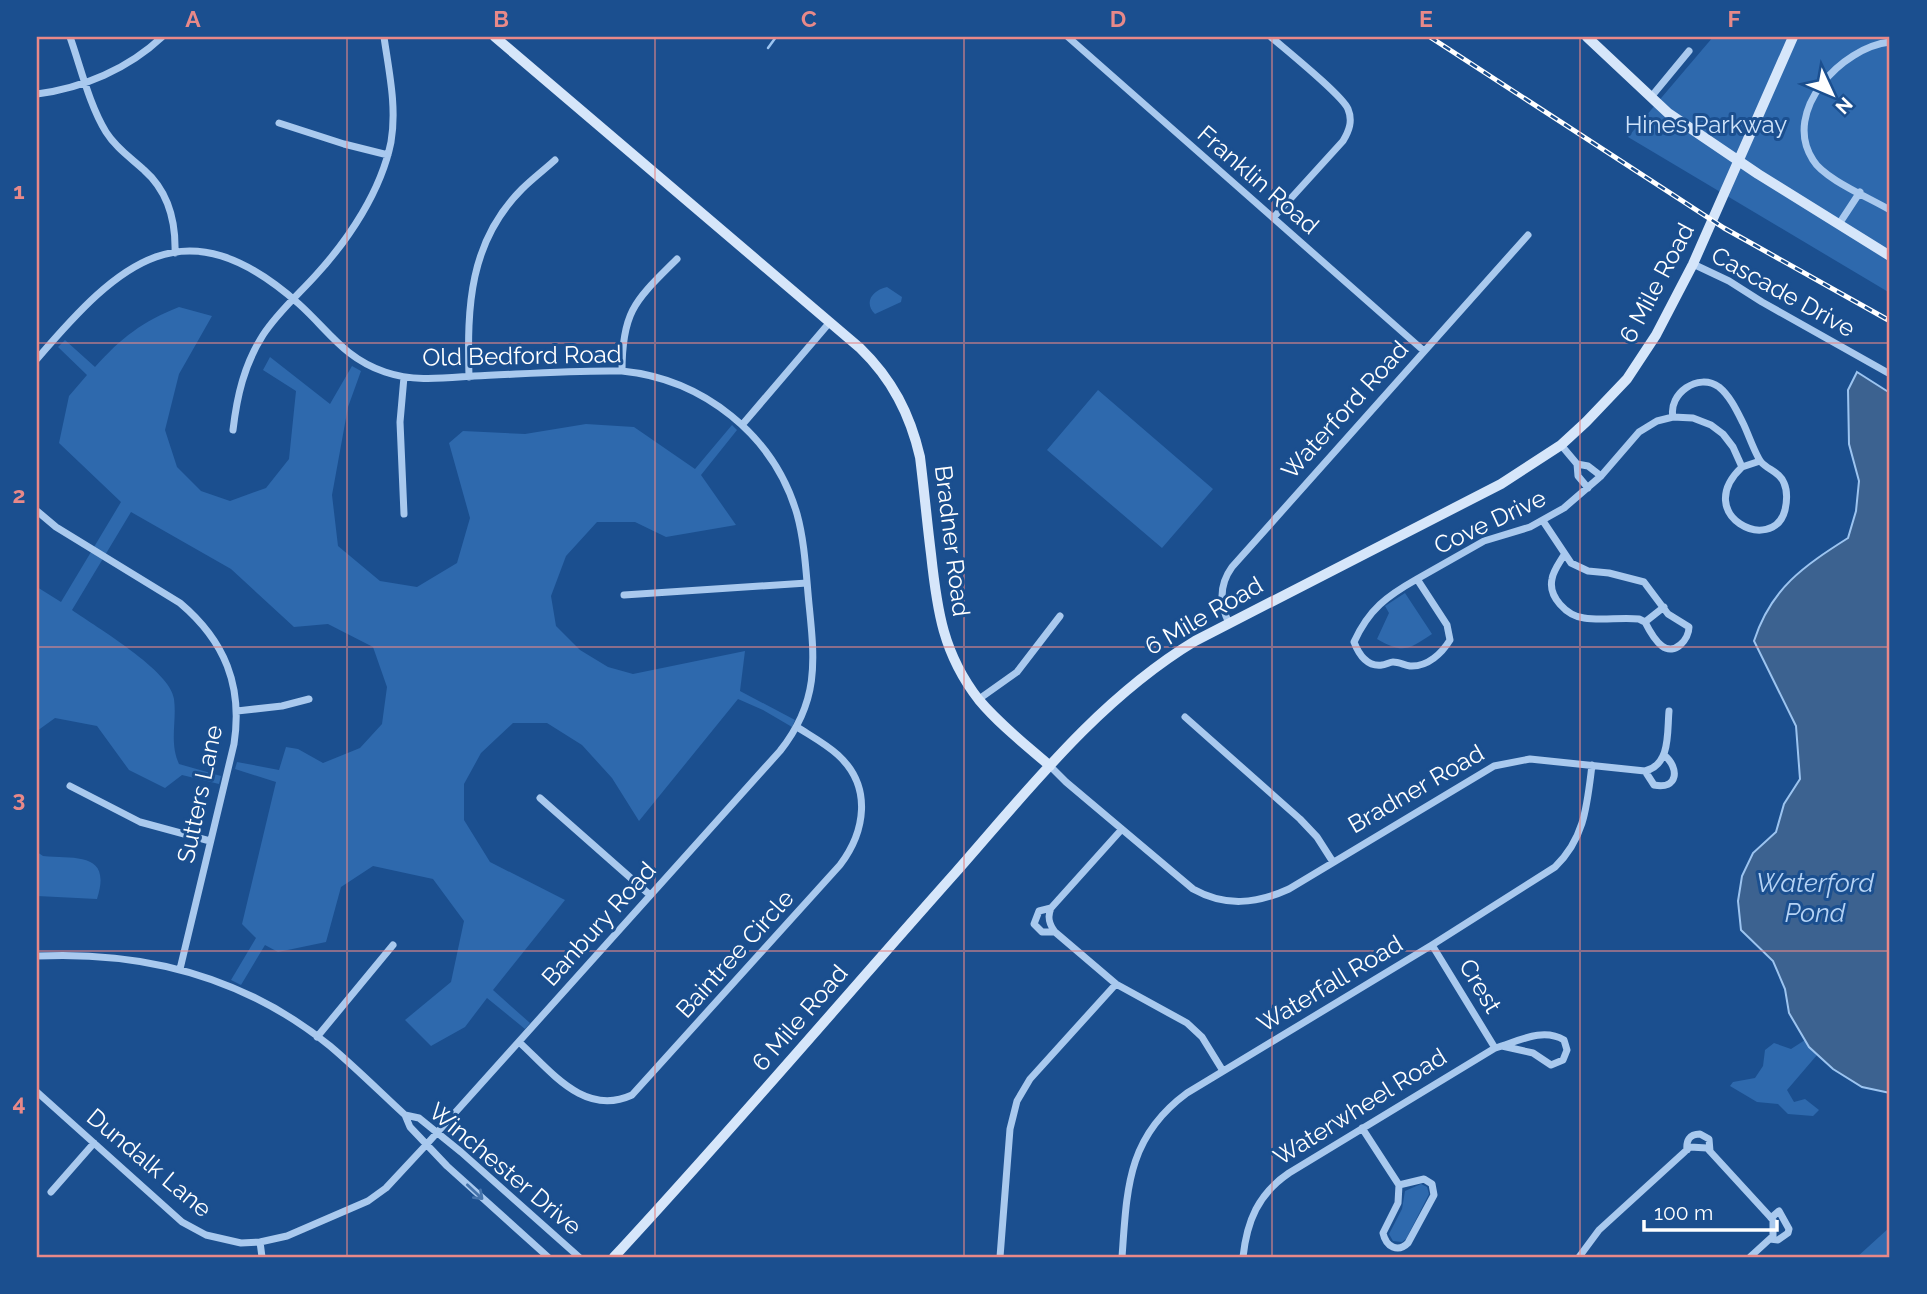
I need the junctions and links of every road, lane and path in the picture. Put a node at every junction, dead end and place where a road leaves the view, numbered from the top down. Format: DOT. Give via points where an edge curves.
graph roads {
  1 [pos="70,37"];
  2 [pos="162,37"];
  3 [pos="384,37"];
  4 [pos="495,37"];
  5 [pos="1068,37"];
  6 [pos="1271,37"];
  7 [pos="1587,37"];
  8 [pos="1793,37"];
  9 [pos="1890,42"];
  10 [pos="1689,51"];
  11 [pos="86,83"];
  12 [pos="37,94"];
  13 [pos="1651,97"];
  14 [pos="279,123"];
  15 [pos="388,155"];
  16 [pos="555,160"];
  17 [pos="1739,161"];
  18 [pos="1860,192"];
  19 [pos="1890,210"];
  20 [pos="1273,218"];
  21 [pos="1839,224"];
  22 [pos="1528,235"];
  23 [pos="175,253"];
  24 [pos="1890,256"];
  25 [pos="677,259"];
  26 [pos="1693,264"];
  27 [pos="292,299"];
  28 [pos="830,322"];
  29 [pos="1424,351"];
  30 [pos="37,359"];
  31 [pos="622,371"];
  32 [pos="1890,374"];
  33 [pos="404,377"];
  34 [pos="469,377"];
  35 [pos="1673,418"];
  36 [pos="742,425"];
  37 [pos="233,430"];
  38 [pos="1561,445"];
  39 [pos="1760,461"];
  40 [pos="1577,464"];
  41 [pos="1742,467"];
  42 [pos="1601,476"];
  43 [pos="1588,488"];
  44 [pos="37,511"];
  45 [pos="404,514"];
  46 [pos="1543,521"];
  47 [pos="1564,555"];
  48 [pos="1418,579"];
  49 [pos="807,583"];
  50 [pos="624,595"];
  51 [pos="1664,607"];
  52 [pos="1060,616"];
  53 [pos="1645,622"];
  54 [pos="1229,623"];
  55 [pos="309,699"];
  56 [pos="979,699"];
  57 [pos="237,711"];
  58 [pos="1669,711"];
  59 [pos="1185,718"];
  60 [pos="797,727"];
  61 [pos="1664,755"];
  62 [pos="1592,765"];
  63 [pos="1050,766"];
  64 [pos="1645,771"];
  65 [pos="69,786"];
  66 [pos="541,798"];
  67 [pos="1122,829"];
  68 [pos="210,841"];
  69 [pos="1333,862"];
  70 [pos="650,895"];
  71 [pos="1051,908"];
  72 [pos="1055,932"];
  73 [pos="393,945"];
  74 [pos="1432,945"];
  75 [pos="37,956"];
  76 [pos="180,969"];
  77 [pos="1116,984"];
  78 [pos="317,1037"];
  79 [pos="519,1042"];
  80 [pos="1498,1047"];
  81 [pos="1223,1071"];
  82 [pos="37,1092"];
  83 [pos="405,1115"];
  84 [pos="1362,1128"];
  85 [pos="437,1133"];
  86 [pos="94,1143"];
  87 [pos="426,1144"];
  88 [pos="1687,1150"];
  89 [pos="1710,1152"];
  90 [pos="1399,1185"];
  91 [pos="51,1192"];
  92 [pos="1771,1218"];
  93 [pos="1770,1239"];
  94 [pos="260,1242"];
  95 [pos="262,1257"];
  96 [pos="548,1257"];
  97 [pos="579,1257"];
  98 [pos="614,1257"];
  99 [pos="1000,1257"];
  100 [pos="1122,1257"];
  101 [pos="1243,1257"];
  102 [pos="1579,1257"];
  103 [pos="1751,1257"];
  1 -- 11 [label="street"];
  2 -- 11 [label="street" via="136,57"];
  3 -- 15 [label="street" via="393,107"];
  4 -- 28 [label="street, Bradner Road"];
  5 -- 20 [label="street, Franklin Road"];
  6 -- 20 [label="street" via="1340,98 1350,119 1343,141"];
  7 -- 13 [label="street"];
  8 -- 17 [label="street, 6 Mile Road"];
  9 -- 18 [label="street" via="1851,57 1828,74 1807,114 1804,138 1813,160 1828,175"];
  10 -- 13 [label="street"];
  11 -- 12 [label="street"];
  11 -- 23 [label="street" via="109,136 151,176 165,197 174,225"];
  13 -- 17 [label="street"];
  14 -- 15 [label="street"];
  15 -- 27 [label="street" via="373,192 348,233"];
  16 -- 34 [label="street" via="514,199 481,256 468,312"];
  17 -- 21 [label="street"];
  17 -- 26 [label="street, 6 Mile Road"];
  18 -- 19 [label="street"];
  18 -- 21 [label="street"];
  20 -- 29 [label="street, Franklin Road"];
  21 -- 24 [label="street"];
  22 -- 29 [label="street, Waterford Road"];
  23 -- 27 [label="street, Old Bedford Road" via="204,252 233,260 263,275"];
  23 -- 30 [label="street" via="144,260 117,276"];
  25 -- 31 [label="street" via="632,311 622,342"];
  26 -- 32 [label="street, Cascade Drive"];
  26 -- 38 [label="street, 6 Mile Road" via="1643,356 1607,401"];
  27 -- 33 [label="street, Old Bedford Road" via="350,355"];
  27 -- 37 [label="street" via="263,335 249,362 237,397"];
  28 -- 36 [label="street"];
  28 -- 56 [label="street, Bradner Road" via="879,367 909,420 920,457 939,619 954,661"];
  29 -- 54 [label="street, Waterford Road" via="1232,567 1221,593"];
  31 -- 34 [label="street, Old Bedford Road"];
  31 -- 36 [label="street, Old Bedford Road" via="686,387"];
  33 -- 34 [label="street, Old Bedford Road"];
  33 -- 45 [label="street" via="400,422"];
  35 -- 39 [label="street" via="1673,404 1690,384 1705,382 1718,387 1733,404"];
  35 -- 41 [label="street" via="1693,418 1723,434"];
  35 -- 42 [label="street, Cove Drive" via="1646,426"];
  36 -- 49 [label="street, Old Bedford Road" via="769,456 790,496"];
  38 -- 40 [label="street"];
  38 -- 54 [label="street, 6 Mile Road" via="1453,510"];
  39 -- 41 [label="street"];
  39 -- 41 [label="street" via="1778,473 1787,497 1784,513 1773,527 1751,530 1728,512 1728,487"];
  40 -- 42 [label="street"];
  40 -- 43 [label="street" via="1578,475"];
  42 -- 43 [label="street, Cove Drive"];
  43 -- 46 [label="street, Cove Drive"];
  44 -- 57 [label="street, Sutters Lane" via="192,613 227,664"];
  46 -- 47 [label="street"];
  46 -- 48 [label="street, Cove Drive" via="1484,541"];
  47 -- 51 [label="street" via="1588,571 1644,582"];
  47 -- 53 [label="street" via="1552,580 1553,594 1569,613"];
  48 -- 48 [label="street, Cove Drive" via="1385,597 1361,628 1354,642 1366,661 1413,667 1442,653 1450,639 1447,625"];
  49 -- 50 [label="street"];
  49 -- 60 [label="street, Old Bedford Road" via="814,670"];
  51 -- 53 [label="street"];
  51 -- 53 [label="street" via="1689,627 1689,635 1678,646 1662,647"];
  52 -- 56 [label="street" via="1017,671"];
  54 -- 63 [label="street, 6 Mile Road" via="1175,653 1127,689"];
  55 -- 57 [label="street"];
  56 -- 63 [label="street, Bradner Road"];
  57 -- 68 [label="street, Sutters Lane" via="234,744"];
  58 -- 61 [label="street, Bradner Road"];
  59 -- 69 [label="street" via="1300,819"];
  60 -- 70 [label="street, Banbury Road"];
  60 -- 79 [label="street, Baintree Circle" via="839,755 855,776 861,794 859,834 831,876 632,1095 607,1102 583,1096"];
  61 -- 64 [label="street" via="1655,768"];
  61 -- 64 [label="street, Bradner Road" via="1676,772 1667,785 1654,785"];
  62 -- 64 [label="street, Bradner Road"];
  62 -- 69 [label="street, Bradner Road" via="1530,759 1494,766"];
  62 -- 74 [label="street, Waterfall Road" via="1583,824 1563,859"];
  63 -- 67 [label="street, Bradner Road"];
  63 -- 98 [label="street, 6 Mile Road"];
  65 -- 68 [label="street" via="140,822"];
  66 -- 70 [label="street"];
  67 -- 69 [label="street, Bradner Road" via="1193,889 1227,902 1274,896"];
  67 -- 71 [label="street"];
  68 -- 76 [label="street, Sutters Lane"];
  70 -- 79 [label="street, Banbury Road"];
  71 -- 72 [label="street" via="1049,921"];
  71 -- 72 [label="street" via="1039,911 1034,924 1042,933"];
  72 -- 77 [label="street"];
  73 -- 78 [label="street"];
  74 -- 80 [label="street, Crest"];
  74 -- 81 [label="street, Waterfall Road"];
  75 -- 76 [label="street, Winchester Drive" via="106,956"];
  76 -- 78 [label="street, Winchester Drive" via="250,995"];
  77 -- 81 [label="street" via="1187,1023 1202,1037"];
  77 -- 99 [label="street" via="1030,1079 1017,1101 1010,1129"];
  78 -- 83 [label="street, Winchester Drive"];
  79 -- 85 [label="street, Banbury Road"];
  80 -- 80 [label="street, Waterwheel Road" via="1533,1053 1551,1065 1563,1060 1567,1050 1564,1040 1553,1035 1522,1038"];
  80 -- 84 [label="street, Waterwheel Road"];
  81 -- 100 [label="street, Waterfall Road" via="1167,1109 1139,1148 1128,1179"];
  82 -- 86 [label="street, Dundalk Lane"];
  83 -- 85 [label="street, Winchester Drive" via="419,1118"];
  83 -- 87 [label="street, Winchester Drive"];
  84 -- 90 [label="street"];
  84 -- 101 [label="street, Waterwheel Road" via="1289,1173 1265,1194 1248,1224"];
  85 -- 87 [label="street, Banbury Road"];
  85 -- 97 [label="street, Winchester Drive"];
  86 -- 91 [label="street"];
  86 -- 94 [label="street, Dundalk Lane" via="191,1228 222,1240"];
  87 -- 94 [label="street, Dundalk Lane" via="372,1199 287,1236"];
  87 -- 96 [label="street, Winchester Drive, one-way"];
  88 -- 89 [label="street" via="1700,1146"];
  88 -- 89 [label="street" via="1689,1138 1700,1134 1709,1139"];
  88 -- 102 [label="street" via="1598,1230"];
  89 -- 92 [label="street"];
  90 -- 90 [label="street" via="1398,1203 1383,1233 1386,1241 1399,1249 1411,1240 1435,1191 1424,1179"];
  92 -- 93 [label="street" via="1775,1228"];
  92 -- 93 [label="street" via="1779,1211 1789,1229 1784,1237"];
  93 -- 103 [label="street"];
  94 -- 95 [label="street"];
}
